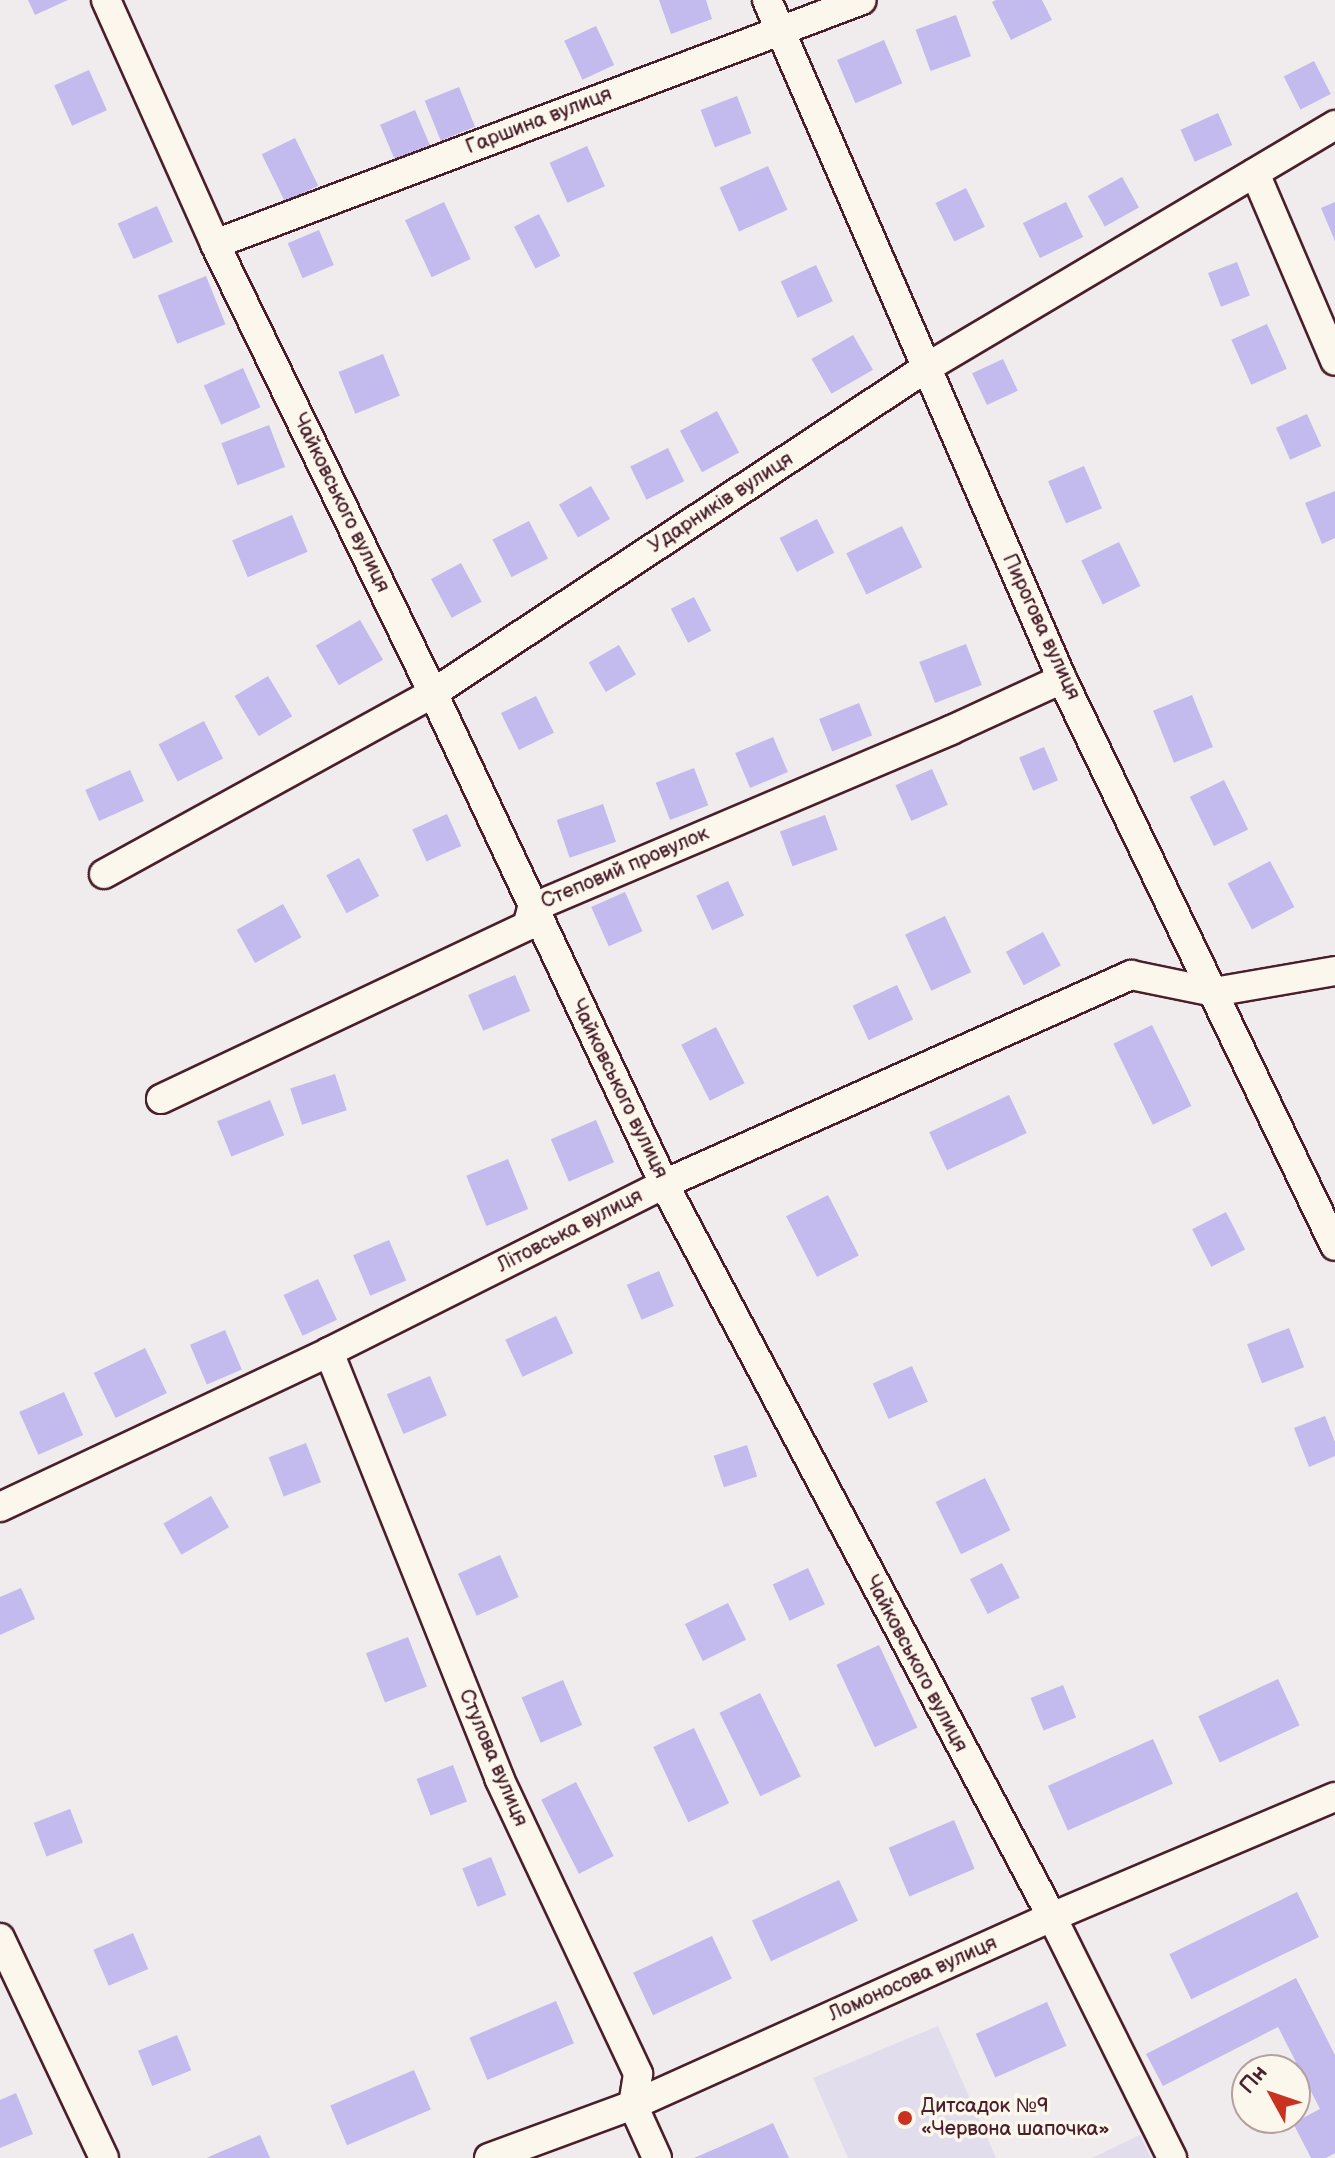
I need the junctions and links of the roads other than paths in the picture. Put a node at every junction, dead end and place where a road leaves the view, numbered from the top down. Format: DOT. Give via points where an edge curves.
graph roads {
  1 [pos="106,0"];
  2 [pos="767,0"];
  3 [pos="862,0"];
  4 [pos="782,29"];
  5 [pos="1335,125"];
  6 [pos="1255,173"];
  7 [pos="215,244"];
  8 [pos="1335,361"];
  9 [pos="926,368"];
  10 [pos="1062,679"];
  11 [pos="433,693"];
  12 [pos="104,874"];
  13 [pos="532,908"];
  14 [pos="1335,971"];
  15 [pos="1214,992"];
  16 [pos="161,1099"];
  17 [pos="664,1184"];
  18 [pos="1335,1246"];
  19 [pos="329,1352"];
  20 [pos="0,1507"];
  21 [pos="1335,1797"];
  22 [pos="1052,1917"];
  23 [pos="0,1938"];
  24 [pos="633,2105"];
  25 [pos="104,2158"];
  26 [pos="489,2158"];
  27 [pos="657,2158"];
  28 [pos="1172,2158"];
  1 -- 7 [label="street, Чайковського вулиця"];
  2 -- 4 [label="street, Пирогова вулиця"];
  3 -- 4 [label="street, Гаршина вулиця"];
  4 -- 7 [label="street, Гаршина вулиця"];
  4 -- 9 [label="street, Пирогова вулиця"];
  5 -- 6 [label="street, Ударників вулиця"];
  6 -- 8 [label="street"];
  6 -- 9 [label="street, Ударників вулиця"];
  7 -- 11 [label="street, Чайковського вулиця"];
  9 -- 10 [label="street, Пирогова вулиця"];
  9 -- 11 [label="street, Ударників вулиця"];
  10 -- 13 [label="street, Степовий провулок"];
  10 -- 15 [label="street, Пирогова вулиця"];
  11 -- 12 [label="street, Ударників вулиця"];
  11 -- 13 [label="street, Чайковського вулиця"];
  13 -- 16 [label="street, Степовий провулок" via="527,926"];
  13 -- 17 [label="street, Чайковського вулиця"];
  14 -- 15 [label="street, Літовська вулиця"];
  15 -- 17 [label="street, Літовська вулиця" via="1131,975"];
  15 -- 18 [label="street, Пирогова вулиця"];
  17 -- 19 [label="street, Літовська вулиця"];
  17 -- 22 [label="street, Чайковського вулиця"];
  19 -- 20 [label="street, Літовська вулиця"];
  19 -- 24 [label="street, Стулова вулиця" via="499,1778 638,2074"];
  21 -- 22 [label="street, Ломоносова вулиця"];
  22 -- 24 [label="street, Ломоносова вулиця"];
  22 -- 28 [label="street, Чайковського вулиця"];
  23 -- 25 [label="street"];
  24 -- 26 [label="street, Ломоносова вулиця"];
  24 -- 27 [label="street, Стулова вулиця"];
}
